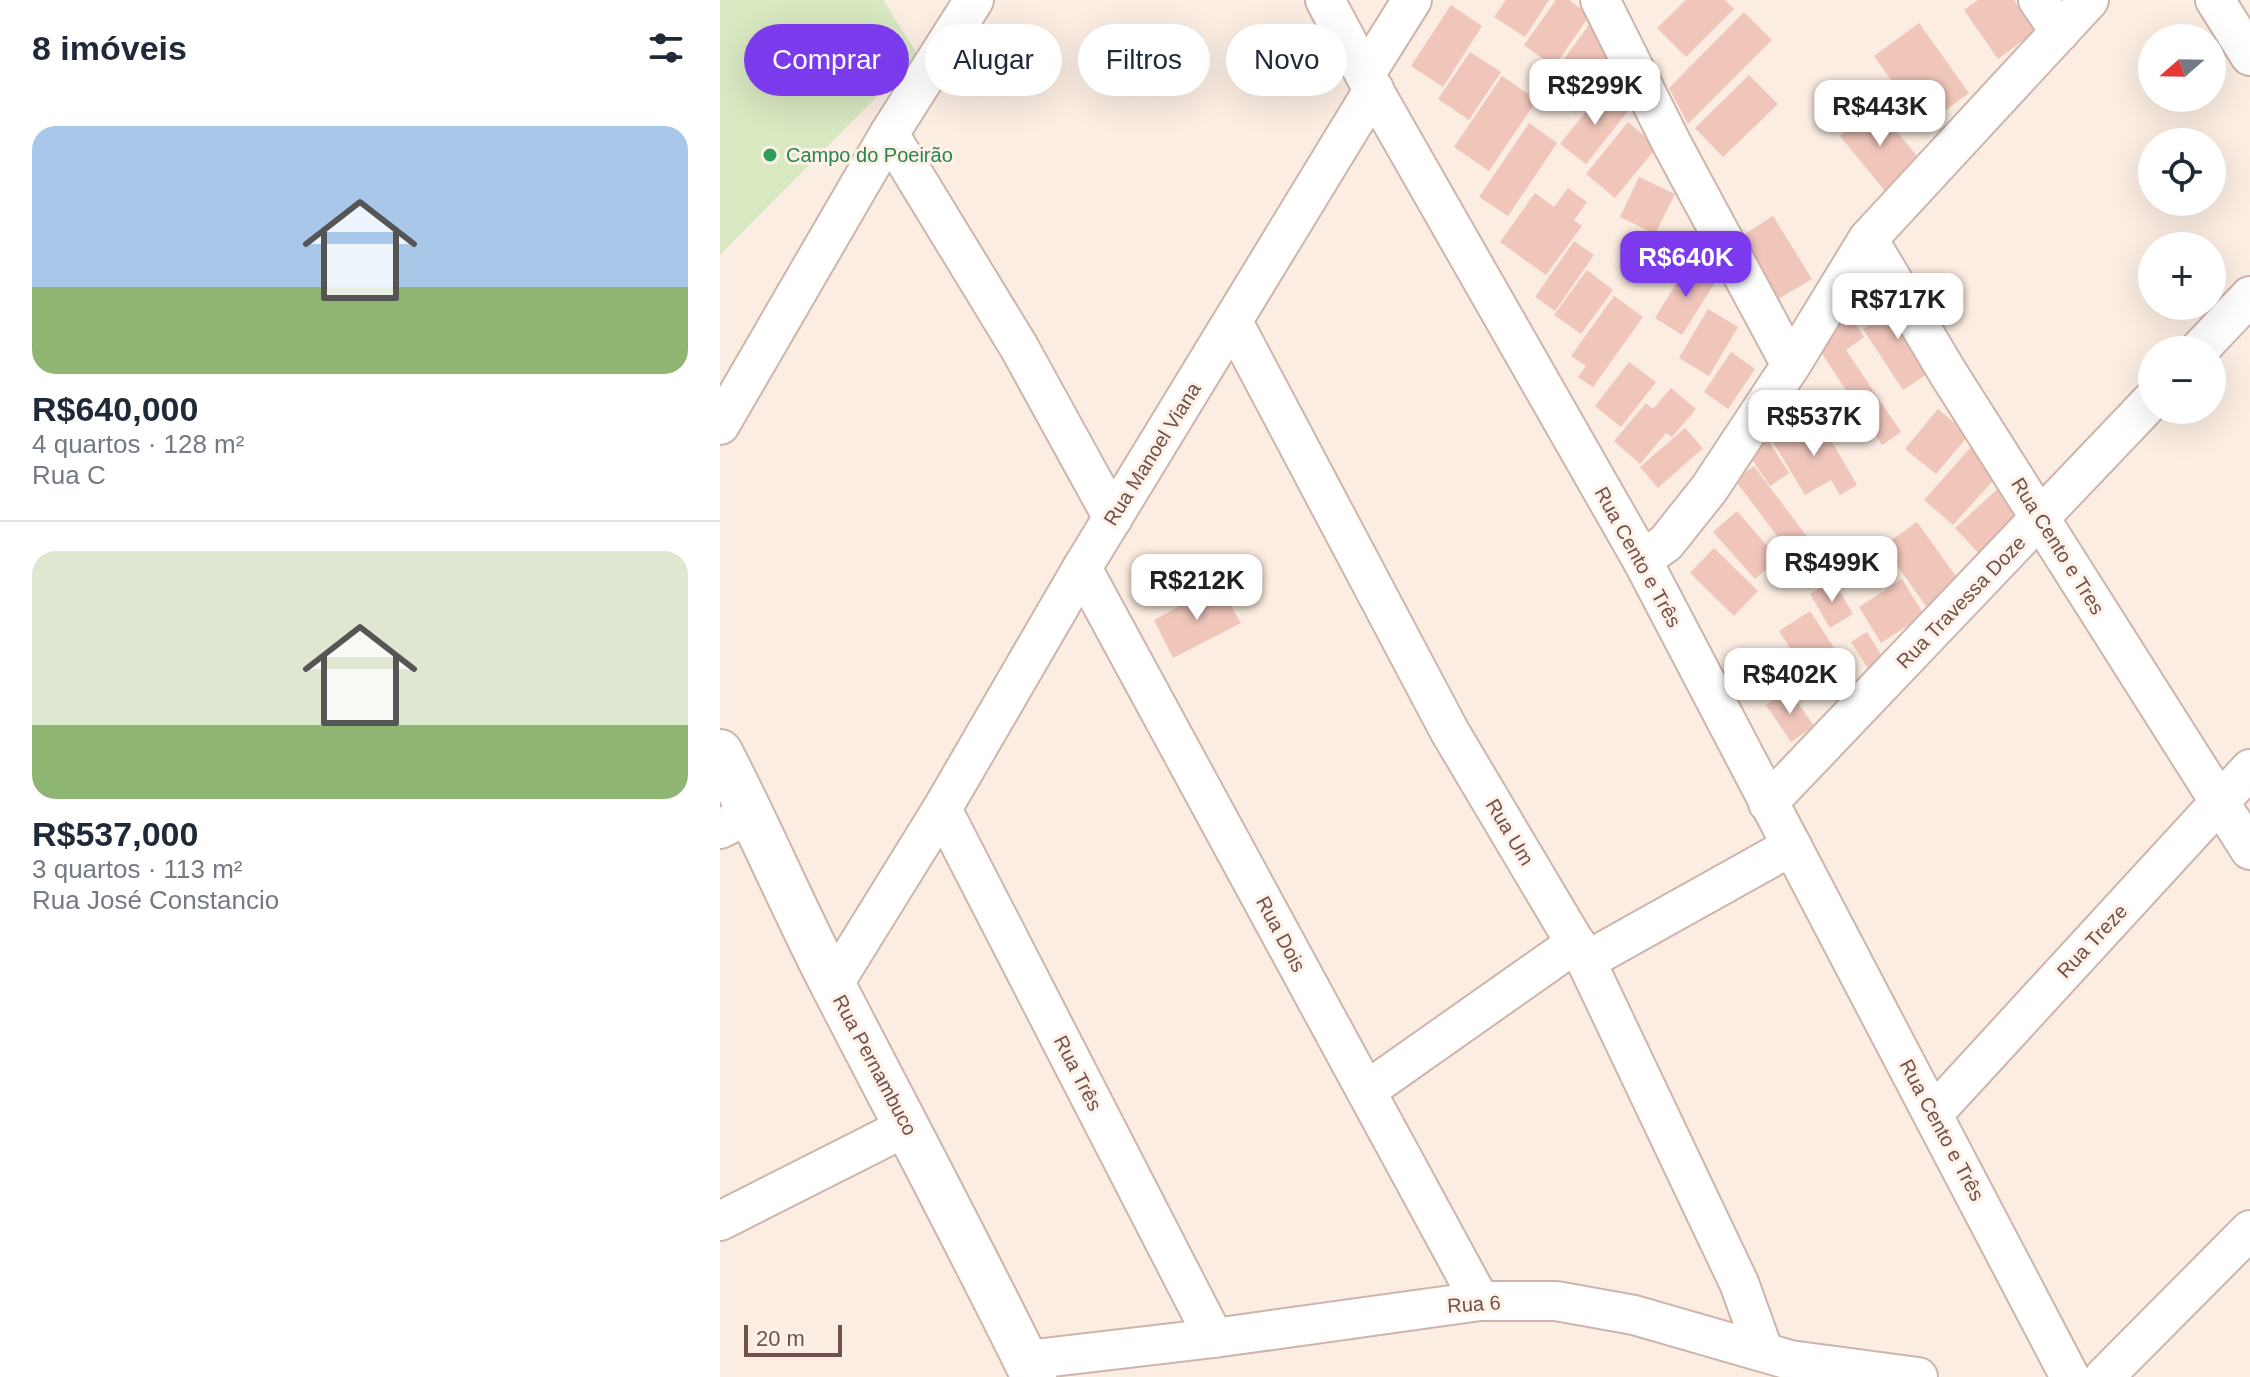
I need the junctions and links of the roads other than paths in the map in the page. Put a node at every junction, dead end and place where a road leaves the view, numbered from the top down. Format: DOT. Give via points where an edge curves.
graph roads {
  1 [pos="974,0"];
  2 [pos="1325,0"];
  3 [pos="1412,0"];
  4 [pos="1600,0"];
  5 [pos="2038,0"];
  6 [pos="2089,0"];
  7 [pos="2215,0"];
  8 [pos="2060,32"];
  9 [pos="2250,56"];
  10 [pos="1370,82"];
  11 [pos="889,134"];
  12 [pos="1868,239"];
  13 [pos="2250,296"];
  14 [pos="1233,322"];
  15 [pos="2212,336"];
  16 [pos="1791,365"];
  17 [pos="2138,415"];
  18 [pos="720,425"];
  19 [pos="1113,518"];
  20 [pos="2041,518"];
  21 [pos="1642,560"];
  22 [pos="1082,568"];
  23 [pos="720,752"];
  24 [pos="2250,769"];
  25 [pos="2220,802"];
  26 [pos="1768,803"];
  27 [pos="942,809"];
  28 [pos="736,821"];
  29 [pos="1792,846"];
  30 [pos="2250,850"];
  31 [pos="1581,952"];
  32 [pos="833,985"];
  33 [pos="1366,1091"];
  34 [pos="1934,1113"];
  35 [pos="908,1126"];
  36 [pos="720,1221"];
  37 [pos="2250,1230"];
  38 [pos="1480,1301"];
  39 [pos="1214,1338"];
  40 [pos="1784,1363"];
  41 [pos="1030,1368"];
  42 [pos="1918,1377"];
  43 [pos="2070,1377"];
  44 [pos="2104,1377"];
  1 -- 11 [label="street"];
  2 -- 10 [label="street, Rua Cento e Três"];
  3 -- 10 [label="street, Rua Manoel Viana"];
  4 -- 16 [label="street"];
  5 -- 8 [label="street"];
  6 -- 8 [label="street"];
  7 -- 9 [label="street"];
  8 -- 12 [label="street"];
  10 -- 14 [label="street, Rua Manoel Viana"];
  10 -- 21 [label="street, Rua Cento e Três"];
  11 -- 18 [label="street"];
  11 -- 19 [label="street" via="1019,347"];
  12 -- 16 [label="street"];
  12 -- 20 [label="street, Rua Cento e Tres"];
  13 -- 15 [label="street"];
  14 -- 19 [label="street, Rua Manoel Viana"];
  14 -- 31 [label="street, Rua Um" via="1450,732"];
  16 -- 21 [label="street" via="1709,489 1666,543"];
  17 -- 20 [label="street, Rua Travessa Doze"];
  19 -- 22 [label="street, Rua Manoel Viana"];
  20 -- 25 [label="street, Rua Cento e Tres"];
  20 -- 26 [label="street, Rua Travessa Doze"];
  21 -- 26 [label="street, Rua Cento e Três"];
  22 -- 27 [label="street, Rua Manoel Viana"];
  22 -- 33 [label="street, Rua Dois"];
  23 -- 28 [label="street, Rua Pernambuco"];
  24 -- 25 [label="street, Rua Treze"];
  25 -- 30 [label="street, Rua Cento e Tres"];
  25 -- 34 [label="street, Rua Treze"];
  26 -- 29 [label="street, Rua Cento e Três"];
  27 -- 32 [label="street, Rua Manoel Viana"];
  27 -- 39 [label="street, Rua Três"];
  28 -- 32 [label="street, Rua Pernambuco"];
  29 -- 31 [label="street"];
  29 -- 34 [label="street, Rua Cento e Três"];
  31 -- 33 [label="street"];
  31 -- 40 [label="street, Rua Um" via="1733,1271"];
  32 -- 35 [label="street, Rua Pernambuco"];
  33 -- 38 [label="street, Rua Dois"];
  34 -- 43 [label="street, Rua Cento e Três"];
  35 -- 36 [label="street"];
  35 -- 41 [label="street, Rua Pernambuco"];
  37 -- 44 [label="street"];
  38 -- 39 [label="street, Rua 6"];
  38 -- 40 [label="street, Rua 6" via="1556,1301 1634,1315"];
  39 -- 41 [label="street, Rua 6"];
  40 -- 42 [label="street, Rua 6"];
}
